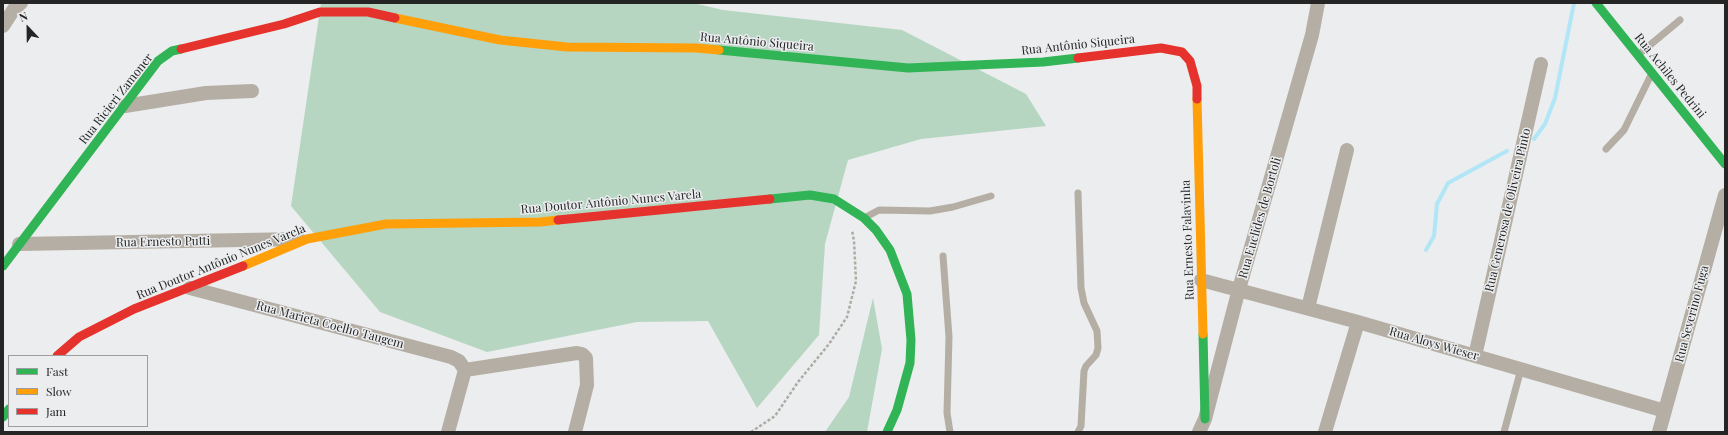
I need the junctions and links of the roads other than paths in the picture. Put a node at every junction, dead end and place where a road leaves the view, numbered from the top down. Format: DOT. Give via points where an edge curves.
graph roads {
  1 [pos="21,3"];
  2 [pos="1318,3"];
  3 [pos="1596,3"];
  4 [pos="318,8"];
  5 [pos="1680,20"];
  6 [pos="3,26"];
  7 [pos="1638,55"];
  8 [pos="1190,61"];
  9 [pos="1541,64"];
  10 [pos="1652,73"];
  11 [pos="252,91"];
  12 [pos="125,106"];
  13 [pos="1606,149"];
  14 [pos="1347,150"];
  15 [pos="1725,164"];
  16 [pos="1078,193"];
  17 [pos="1725,195"];
  18 [pos="991,196"];
  19 [pos="864,218"];
  20 [pos="307,239"];
  21 [pos="19,244"];
  22 [pos="943,256"];
  23 [pos="3,266"];
  24 [pos="1201,280"];
  25 [pos="190,288"];
  26 [pos="1239,289"];
  27 [pos="1308,308"];
  28 [pos="1358,322"];
  29 [pos="58,355"];
  30 [pos="1475,356"];
  31 [pos="1522,369"];
  32 [pos="465,370"];
  33 [pos="1665,411"];
  34 [pos="1202,426"];
  35 [pos="448,432"];
  36 [pos="575,432"];
  37 [pos="886,432"];
  38 [pos="950,432"];
  39 [pos="1078,432"];
  40 [pos="1325,432"];
  41 [pos="1504,432"];
  42 [pos="1659,432"];
  1 -- 6 [label="street"];
  2 -- 26 [label="street, Rua Euclides de Bortoli" via="1312,35"];
  3 -- 7 [label="street, Rua Achiles Pedrini"];
  4 -- 8 [label="street, Rua Antônio Siqueira" via="368,12 500,40 567,47 696,48 908,68 1043,62 1161,48 1182,52"];
  4 -- 12 [label="street, Rua Ricieri Zamoner" via="284,24 172,51 158,61"];
  5 -- 7 [label="lane"];
  7 -- 10 [label="street, Rua Achiles Pedrini"];
  8 -- 24 [label="street, Rua Ernesto Falavinha" via="1197,86"];
  9 -- 30 [label="street, Rua Generosa de Oliveira Pinto"];
  10 -- 13 [label="lane" via="1624,130"];
  10 -- 15 [label="street, Rua Achiles Pedrini"];
  11 -- 12 [label="street" via="206,94"];
  12 -- 21 [label="street, Rua Ricieri Zamoner"];
  14 -- 27 [label="street"];
  16 -- 39 [label="lane" via="1081,288 1084,303 1097,331 1098,348 1096,355 1084,370 1081,426"];
  17 -- 33 [label="street, Rua Severino Fuga"];
  18 -- 19 [label="lane" via="930,211 879,210"];
  19 -- 20 [label="street, Rua Doutor Antônio Nunes Varela" via="834,199 810,195 540,222 386,224"];
  19 -- 37 [label="street, Rua Doutor Antônio Nunes Varela" via="890,250 907,294 910,319 910,363 897,410"];
  20 -- 21 [label="street, Rua Ernesto Putti"];
  20 -- 25 [label="street, Rua Doutor Antônio Nunes Varela"];
  21 -- 23 [label="street, Rua Ricieri Zamoner"];
  22 -- 38 [label="lane" via="949,337"];
  24 -- 26 [label="street, Rua Aloys Wieser"];
  24 -- 34 [label="street, Rua Ernesto Falavinha"];
  25 -- 29 [label="street, Rua Doutor Antônio Nunes Varela" via="134,309 79,337"];
  25 -- 32 [label="street, Rua Marieta Coelho Taugem" via="451,357 460,361"];
  26 -- 27 [label="street, Rua Aloys Wieser"];
  26 -- 34 [label="street, Rua Euclides de Bortoli"];
  27 -- 28 [label="street, Rua Aloys Wieser"];
  28 -- 30 [label="street, Rua Aloys Wieser"];
  28 -- 40 [label="street"];
  30 -- 31 [label="street, Rua Aloys Wieser"];
  31 -- 33 [label="street, Rua Aloys Wieser"];
  31 -- 41 [label="lane"];
  32 -- 35 [label="street"];
  32 -- 36 [label="street" via="582,354 586,358 587,385"];
  33 -- 42 [label="street, Rua Severino Fuga"];
}
